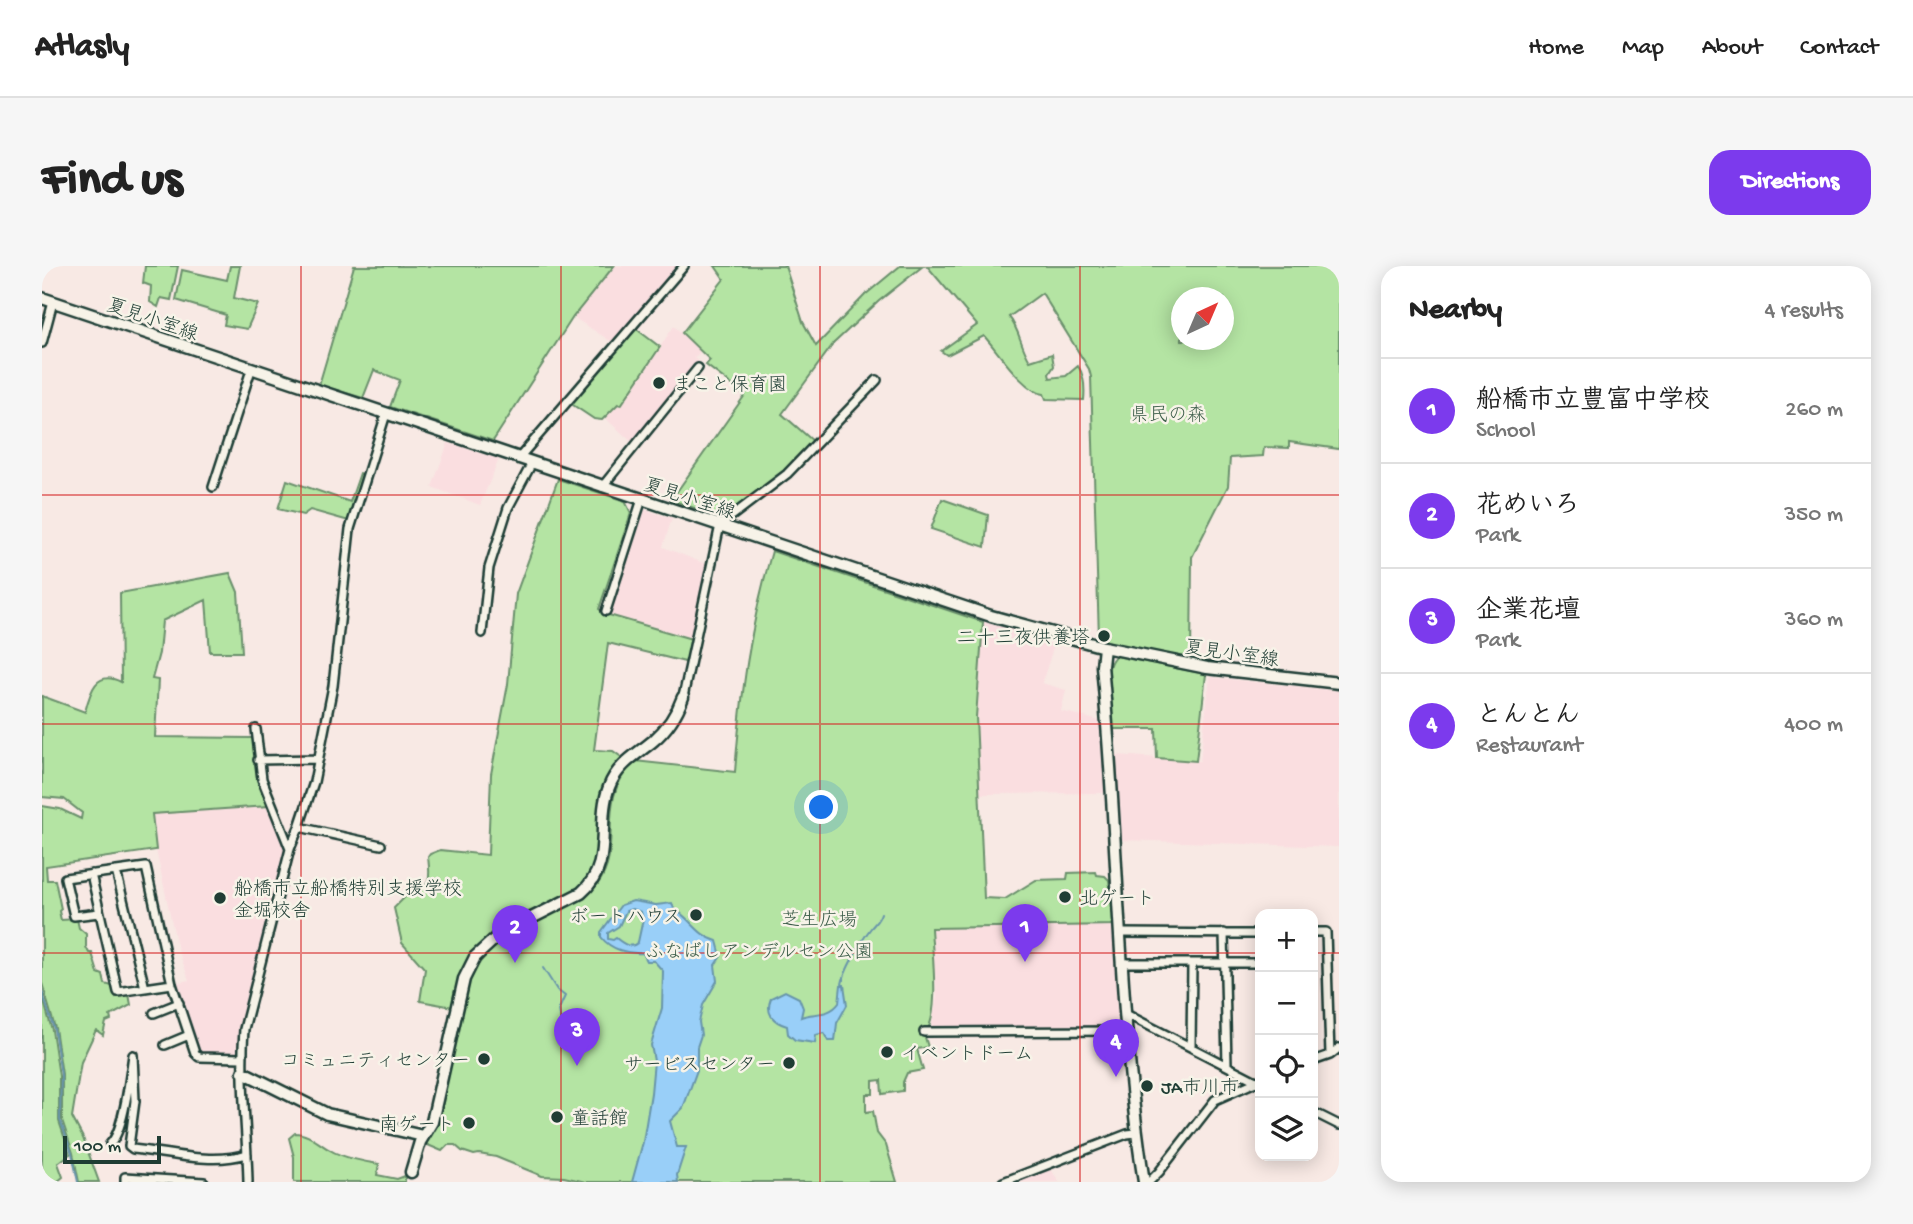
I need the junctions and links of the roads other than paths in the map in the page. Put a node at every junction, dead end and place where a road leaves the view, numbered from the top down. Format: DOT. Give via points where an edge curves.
graph roads {
  1 [pos="684,266"];
  2 [pos="42,298"];
  3 [pos="53,302"];
  4 [pos="42,343"];
  5 [pos="698,368"];
  6 [pos="251,370"];
  7 [pos="877,380"];
  8 [pos="386,414"];
  9 [pos="519,458"];
  10 [pos="531,463"];
  11 [pos="602,486"];
  12 [pos="213,487"];
  13 [pos="642,499"];
  14 [pos="720,525"];
  15 [pos="606,611"];
  16 [pos="482,633"];
  17 [pos="1104,647"];
  18 [pos="1339,683"];
  19 [pos="683,697"];
  20 [pos="256,729"];
  21 [pos="319,759"];
  22 [pos="258,760"];
  23 [pos="299,827"];
  24 [pos="381,845"];
  25 [pos="290,849"];
  26 [pos="116,871"];
  27 [pos="91,874"];
  28 [pos="99,913"];
  29 [pos="1318,932"];
  30 [pos="1121,933"];
  31 [pos="1224,933"];
  32 [pos="1255,933"];
  33 [pos="1192,963"];
  34 [pos="1225,963"];
  35 [pos="1255,963"];
  36 [pos="1123,964"];
  37 [pos="172,984"];
  38 [pos="145,988"];
  39 [pos="179,1003"];
  40 [pos="154,1013"];
  41 [pos="1126,1014"];
  42 [pos="1127,1031"];
  43 [pos="924,1032"];
  44 [pos="189,1035"];
  45 [pos="165,1045"];
  46 [pos="1191,1047"];
  47 [pos="1339,1048"];
  48 [pos="1330,1055"];
  49 [pos="242,1058"];
  50 [pos="1318,1059"];
  51 [pos="1227,1065"];
  52 [pos="243,1072"];
  53 [pos="1255,1080"];
  54 [pos="1255,1083"];
  55 [pos="1318,1114"];
  56 [pos="1339,1125"];
  57 [pos="1136,1133"];
  58 [pos="423,1136"];
  59 [pos="110,1144"];
  60 [pos="247,1154"];
  61 [pos="409,1177"];
  62 [pos="125,1182"];
  63 [pos="204,1182"];
  64 [pos="247,1182"];
  65 [pos="1003,1182"];
  66 [pos="1146,1182"];
  1 -- 9 [label="street"];
  2 -- 3 [label="main road, 夏見小室線"];
  3 -- 4 [label="street"];
  3 -- 6 [label="main road, 夏見小室線"];
  5 -- 11 [label="street"];
  6 -- 8 [label="main road, 夏見小室線"];
  6 -- 12 [label="street"];
  7 -- 14 [label="street" via="787,474"];
  8 -- 9 [label="main road, 夏見小室線"];
  8 -- 21 [label="street" via="350,529 333,686"];
  9 -- 10 [label="main road, 夏見小室線"];
  10 -- 11 [label="main road, 夏見小室線"];
  10 -- 16 [label="street" via="508,508 489,568"];
  11 -- 13 [label="main road, 夏見小室線"];
  13 -- 14 [label="main road, 夏見小室線"];
  13 -- 15 [label="street"];
  14 -- 17 [label="main road, 夏見小室線" via="945,601"];
  14 -- 19 [label="street"];
  17 -- 18 [label="main road, 夏見小室線" via="1237,673"];
  17 -- 30 [label="main road" via="1101,666"];
  19 -- 58 [label="main road" via="662,733 612,780 601,863 589,886 500,934 472,961 462,986 432,1122"];
  20 -- 22 [label="street"];
  21 -- 22 [label="street"];
  21 -- 23 [label="street"];
  22 -- 25 [label="street"];
  23 -- 24 [label="street"];
  23 -- 25 [label="street"];
  25 -- 49 [label="street" via="244,1029"];
  26 -- 27 [label="street"];
  26 -- 37 [label="street" via="146,867"];
  26 -- 38 [label="street"];
  27 -- 28 [label="street"];
  27 -- 28 [label="street" via="65,878 74,916"];
  28 -- 38 [label="street" via="118,992"];
  29 -- 48 [label="street" via="1326,932"];
  30 -- 31 [label="street"];
  30 -- 36 [label="main road"];
  31 -- 32 [label="street"];
  31 -- 34 [label="street"];
  33 -- 34 [label="street"];
  33 -- 36 [label="street"];
  33 -- 46 [label="street"];
  34 -- 35 [label="street"];
  34 -- 51 [label="street"];
  36 -- 41 [label="main road"];
  37 -- 38 [label="street"];
  37 -- 39 [label="street"];
  39 -- 40 [label="street"];
  39 -- 44 [label="street"];
  41 -- 42 [label="main road"];
  41 -- 46 [label="street"];
  42 -- 43 [label="street"];
  42 -- 57 [label="main road"];
  44 -- 45 [label="street"];
  44 -- 49 [label="street" via="199,1057"];
  46 -- 51 [label="street"];
  47 -- 48 [label="street"];
  48 -- 50 [label="street"];
  49 -- 52 [label="street"];
  51 -- 53 [label="street"];
  52 -- 58 [label="main road" via="327,1114"];
  52 -- 60 [label="street"];
  54 -- 66 [label="street" via="1215,1100 1159,1172"];
  55 -- 56 [label="street"];
  57 -- 65 [label="street"];
  57 -- 66 [label="main road"];
  58 -- 61 [label="main road"];
  59 -- 60 [label="street" via="126,1097 132,1055 135,1101 129,1146 206,1160"];
  60 -- 64 [label="street"];
  62 -- 63 [label="street" via="125,1177"];
}
